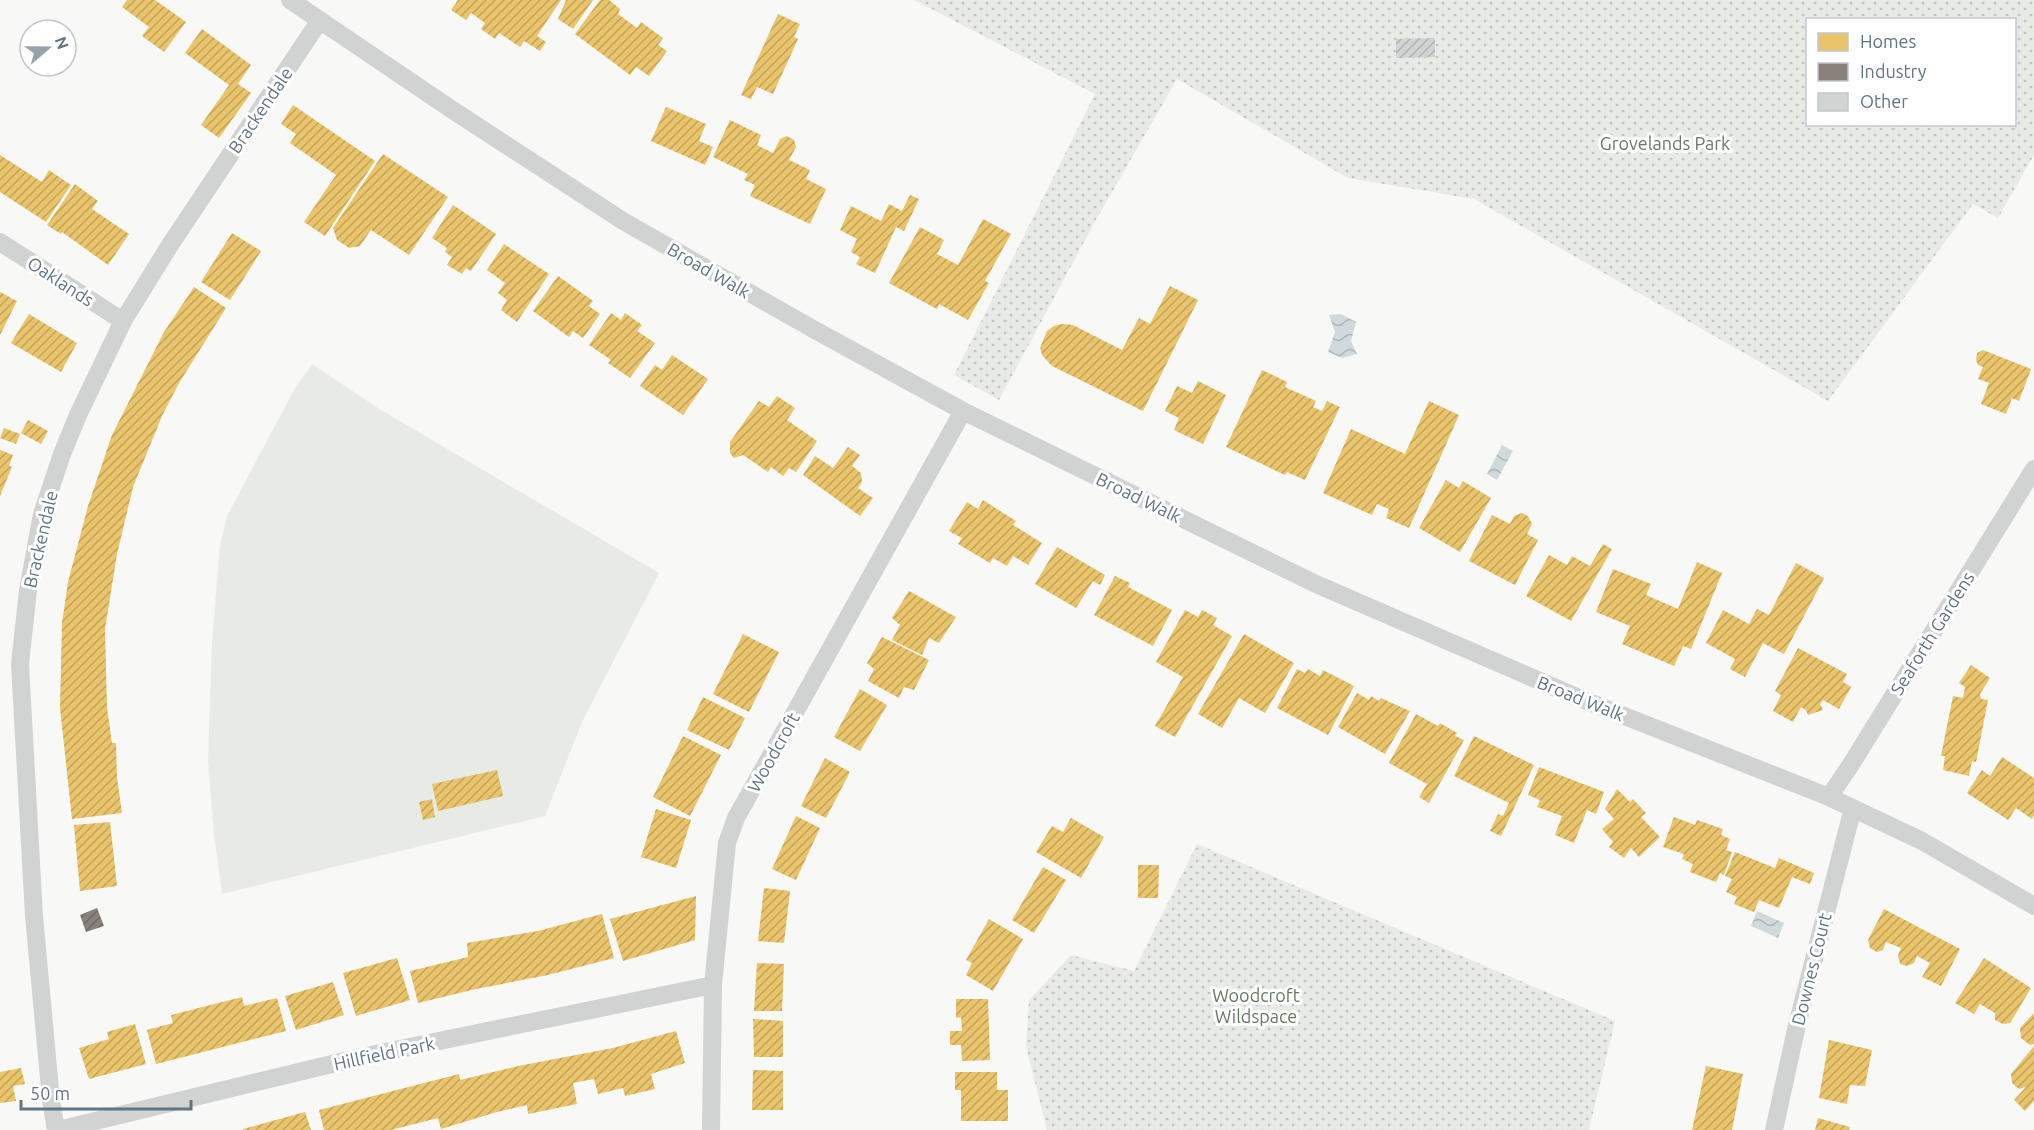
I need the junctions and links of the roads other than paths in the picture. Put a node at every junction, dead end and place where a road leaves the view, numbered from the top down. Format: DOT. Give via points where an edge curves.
graph roads {
  1 [pos="290,0"];
  2 [pos="320,20"];
  3 [pos="0,242"];
  4 [pos="123,321"];
  5 [pos="963,411"];
  6 [pos="2034,469"];
  7 [pos="1829,797"];
  8 [pos="1853,808"];
  9 [pos="2034,906"];
  10 [pos="713,985"];
  11 [pos="57,1130"];
  12 [pos="711,1130"];
  13 [pos="1774,1130"];
  1 -- 2 [label="street, Broad Walk"];
  2 -- 4 [label="street, Brackendale"];
  2 -- 5 [label="street, Broad Walk" via="623,221"];
  3 -- 4 [label="street, Oaklands"];
  4 -- 11 [label="street, Brackendale" via="78,415 42,514 27,590 20,664 34,916"];
  5 -- 7 [label="street, Broad Walk" via="1316,584 1579,698"];
  5 -- 10 [label="street, Woodcroft" via="736,818 727,843"];
  6 -- 7 [label="street, Seaforth Gardens"];
  7 -- 8 [label="street, Broad Walk"];
  8 -- 9 [label="street, Broad Walk" via="1922,841"];
  8 -- 13 [label="street, Downes Court"];
  10 -- 11 [label="street, Hillfield Park" via="361,1057"];
  10 -- 12 [label="street, Woodcroft"];
}
